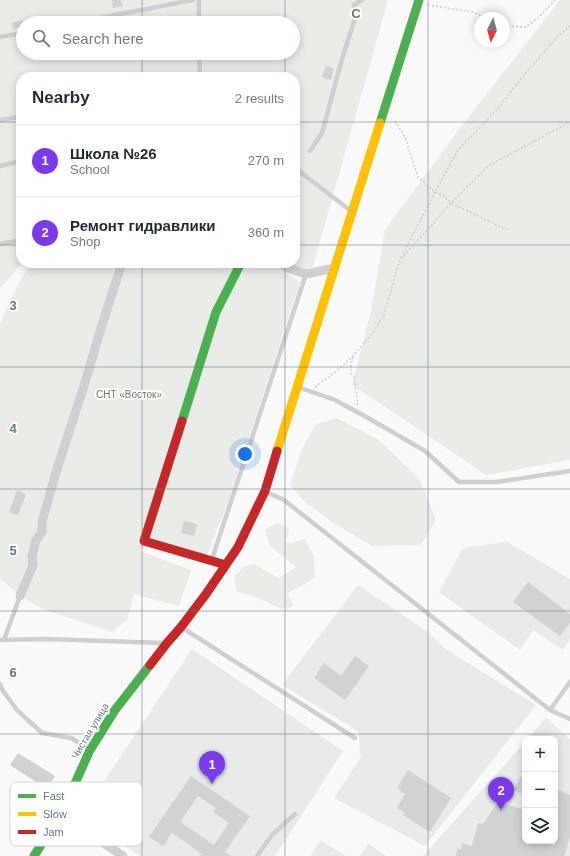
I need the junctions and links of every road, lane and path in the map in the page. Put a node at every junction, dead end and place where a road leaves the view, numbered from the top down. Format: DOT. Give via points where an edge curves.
graph roads {
  1 [pos="193,0"];
  2 [pos="199,0"];
  3 [pos="362,0"];
  4 [pos="555,0"];
  5 [pos="419,2"];
  6 [pos="474,12"];
  7 [pos="110,16"];
  8 [pos="199,16"];
  9 [pos="570,26"];
  10 [pos="510,27"];
  11 [pos="16,34"];
  12 [pos="0,37"];
  13 [pos="200,60"];
  14 [pos="200,72"];
  15 [pos="16,118"];
  16 [pos="0,120"];
  17 [pos="395,121"];
  18 [pos="570,122"];
  19 [pos="310,151"];
  20 [pos="16,162"];
  21 [pos="0,166"];
  22 [pos="300,172"];
  23 [pos="435,192"];
  24 [pos="451,203"];
  25 [pos="353,212"];
  26 [pos="509,230"];
  27 [pos="16,241"];
  28 [pos="0,244"];
  29 [pos="400,260"];
  30 [pos="120,268"];
  31 [pos="238,268"];
  32 [pos="287,268"];
  33 [pos="335,268"];
  34 [pos="306,274"];
  35 [pos="354,356"];
  36 [pos="298,387"];
  37 [pos="311,391"];
  38 [pos="355,411"];
  39 [pos="570,471"];
  40 [pos="265,491"];
  41 [pos="212,561"];
  42 [pos="226,565"];
  43 [pos="20,596"];
  44 [pos="181,627"];
  45 [pos="2,640"];
  46 [pos="167,643"];
  47 [pos="570,682"];
  48 [pos="0,684"];
  49 [pos="550,710"];
  50 [pos="570,719"];
  51 [pos="355,738"];
  52 [pos="90,750"];
  53 [pos="75,782"];
  54 [pos="295,814"];
  55 [pos="40,846"];
  56 [pos="108,846"];
  57 [pos="34,856"];
  58 [pos="123,856"];
  59 [pos="257,856"];
  1 -- 7 [label="lane"];
  2 -- 8 [label="lane"];
  3 -- 19 [label="lane" via="354,5 355,18 322,133"];
  4 -- 10 [label="path" via="526,28"];
  5 -- 6 [label="path"];
  5 -- 25 [label="main road, Чистая улица"];
  9 -- 23 [label="path" via="557,37 495,112 458,150"];
  11 -- 12 [label="lane"];
  13 -- 14 [label="lane"];
  15 -- 16 [label="lane"];
  17 -- 23 [label="path" via="405,137 418,177"];
  18 -- 24 [label="path" via="488,166"];
  20 -- 21 [label="lane"];
  22 -- 25 [label="lane"];
  23 -- 24 [label="path" via="443,195"];
  23 -- 29 [label="path"];
  24 -- 26 [label="path"];
  24 -- 29 [label="path"];
  25 -- 33 [label="main road, Чистая улица"];
  27 -- 28 [label="lane"];
  29 -- 35 [label="path" via="384,315"];
  30 -- 43 [label="street" via="50,492 42,532 36,540 32,556 33,565"];
  31 -- 41 [label="main road" via="216,312 144,541"];
  32 -- 34 [label="street"];
  33 -- 34 [label="street"];
  33 -- 36 [label="main road, Чистая улица"];
  34 -- 41 [label="lane"];
  35 -- 37 [label="path"];
  35 -- 38 [label="path" via="351,374 355,378 358,403"];
  36 -- 37 [label="lane"];
  36 -- 40 [label="main road, Чистая улица"];
  37 -- 38 [label="lane"];
  38 -- 39 [label="lane" via="425,451 459,482 496,482"];
  40 -- 42 [label="main road, Чистая улица" via="238,547"];
  40 -- 49 [label="lane" via="284,500"];
  41 -- 42 [label="main road"];
  42 -- 44 [label="main road, Чистая улица"];
  43 -- 45 [label="lane"];
  44 -- 46 [label="main road, Чистая улица"];
  44 -- 51 [label="lane"];
  45 -- 46 [label="lane"];
  46 -- 52 [label="main road, Чистая улица" via="115,710"];
  47 -- 49 [label="lane"];
  48 -- 52 [label="lane" via="17,710 42,733 71,738"];
  49 -- 50 [label="lane"];
  52 -- 53 [label="main road, Чистая улица"];
  54 -- 59 [label="lane" via="272,835"];
  55 -- 57 [label="main road, Чистая улица"];
  56 -- 58 [label="street"];
}
